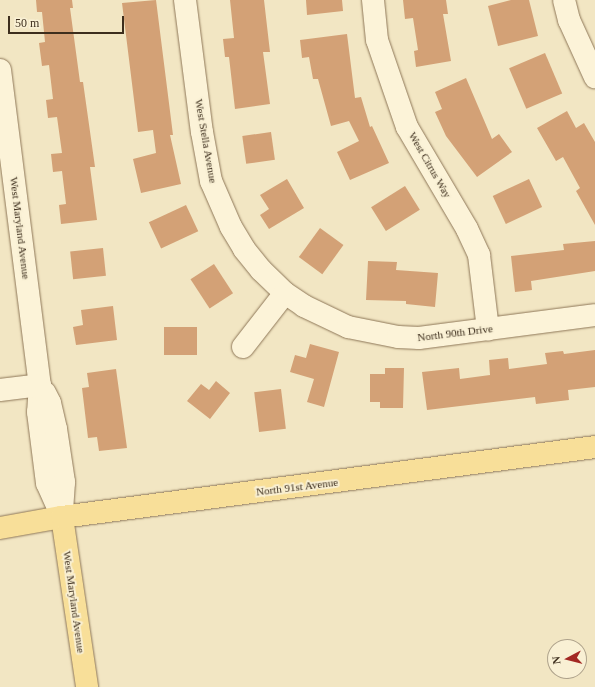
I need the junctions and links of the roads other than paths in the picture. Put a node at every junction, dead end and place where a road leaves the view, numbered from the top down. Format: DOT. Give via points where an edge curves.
graph roads {
  1 [pos="185,0"];
  2 [pos="373,0"];
  3 [pos="564,0"];
  4 [pos="0,70"];
  5 [pos="595,77"];
  6 [pos="261,270"];
  7 [pos="285,293"];
  8 [pos="595,315"];
  9 [pos="488,329"];
  10 [pos="243,347"];
  11 [pos="40,385"];
  12 [pos="0,390"];
  13 [pos="595,447"];
  14 [pos="62,517"];
  15 [pos="0,528"];
  16 [pos="86,687"];
  1 -- 6 [label="street, West Stella Avenue" via="202,132 211,180 231,227"];
  2 -- 9 [label="street, West Citrus Way" via="378,40 407,127 467,228 479,255"];
  3 -- 5 [label="street" via="569,20"];
  4 -- 11 [label="street, West Maryland Avenue"];
  6 -- 7 [label="street, North 90th Drive"];
  7 -- 9 [label="street, North 90th Drive" via="326,318 377,335 419,338"];
  7 -- 10 [label="street"];
  8 -- 9 [label="street, North 90th Drive"];
  11 -- 12 [label="street"];
  11 -- 14 [label="street, West Maryland Avenue" via="50,403 56,429 64,482"];
  13 -- 14 [label="main road, North 91st Avenue"];
  14 -- 15 [label="main road, North 91st Avenue"];
  14 -- 16 [label="main road, West Maryland Avenue"];
}
